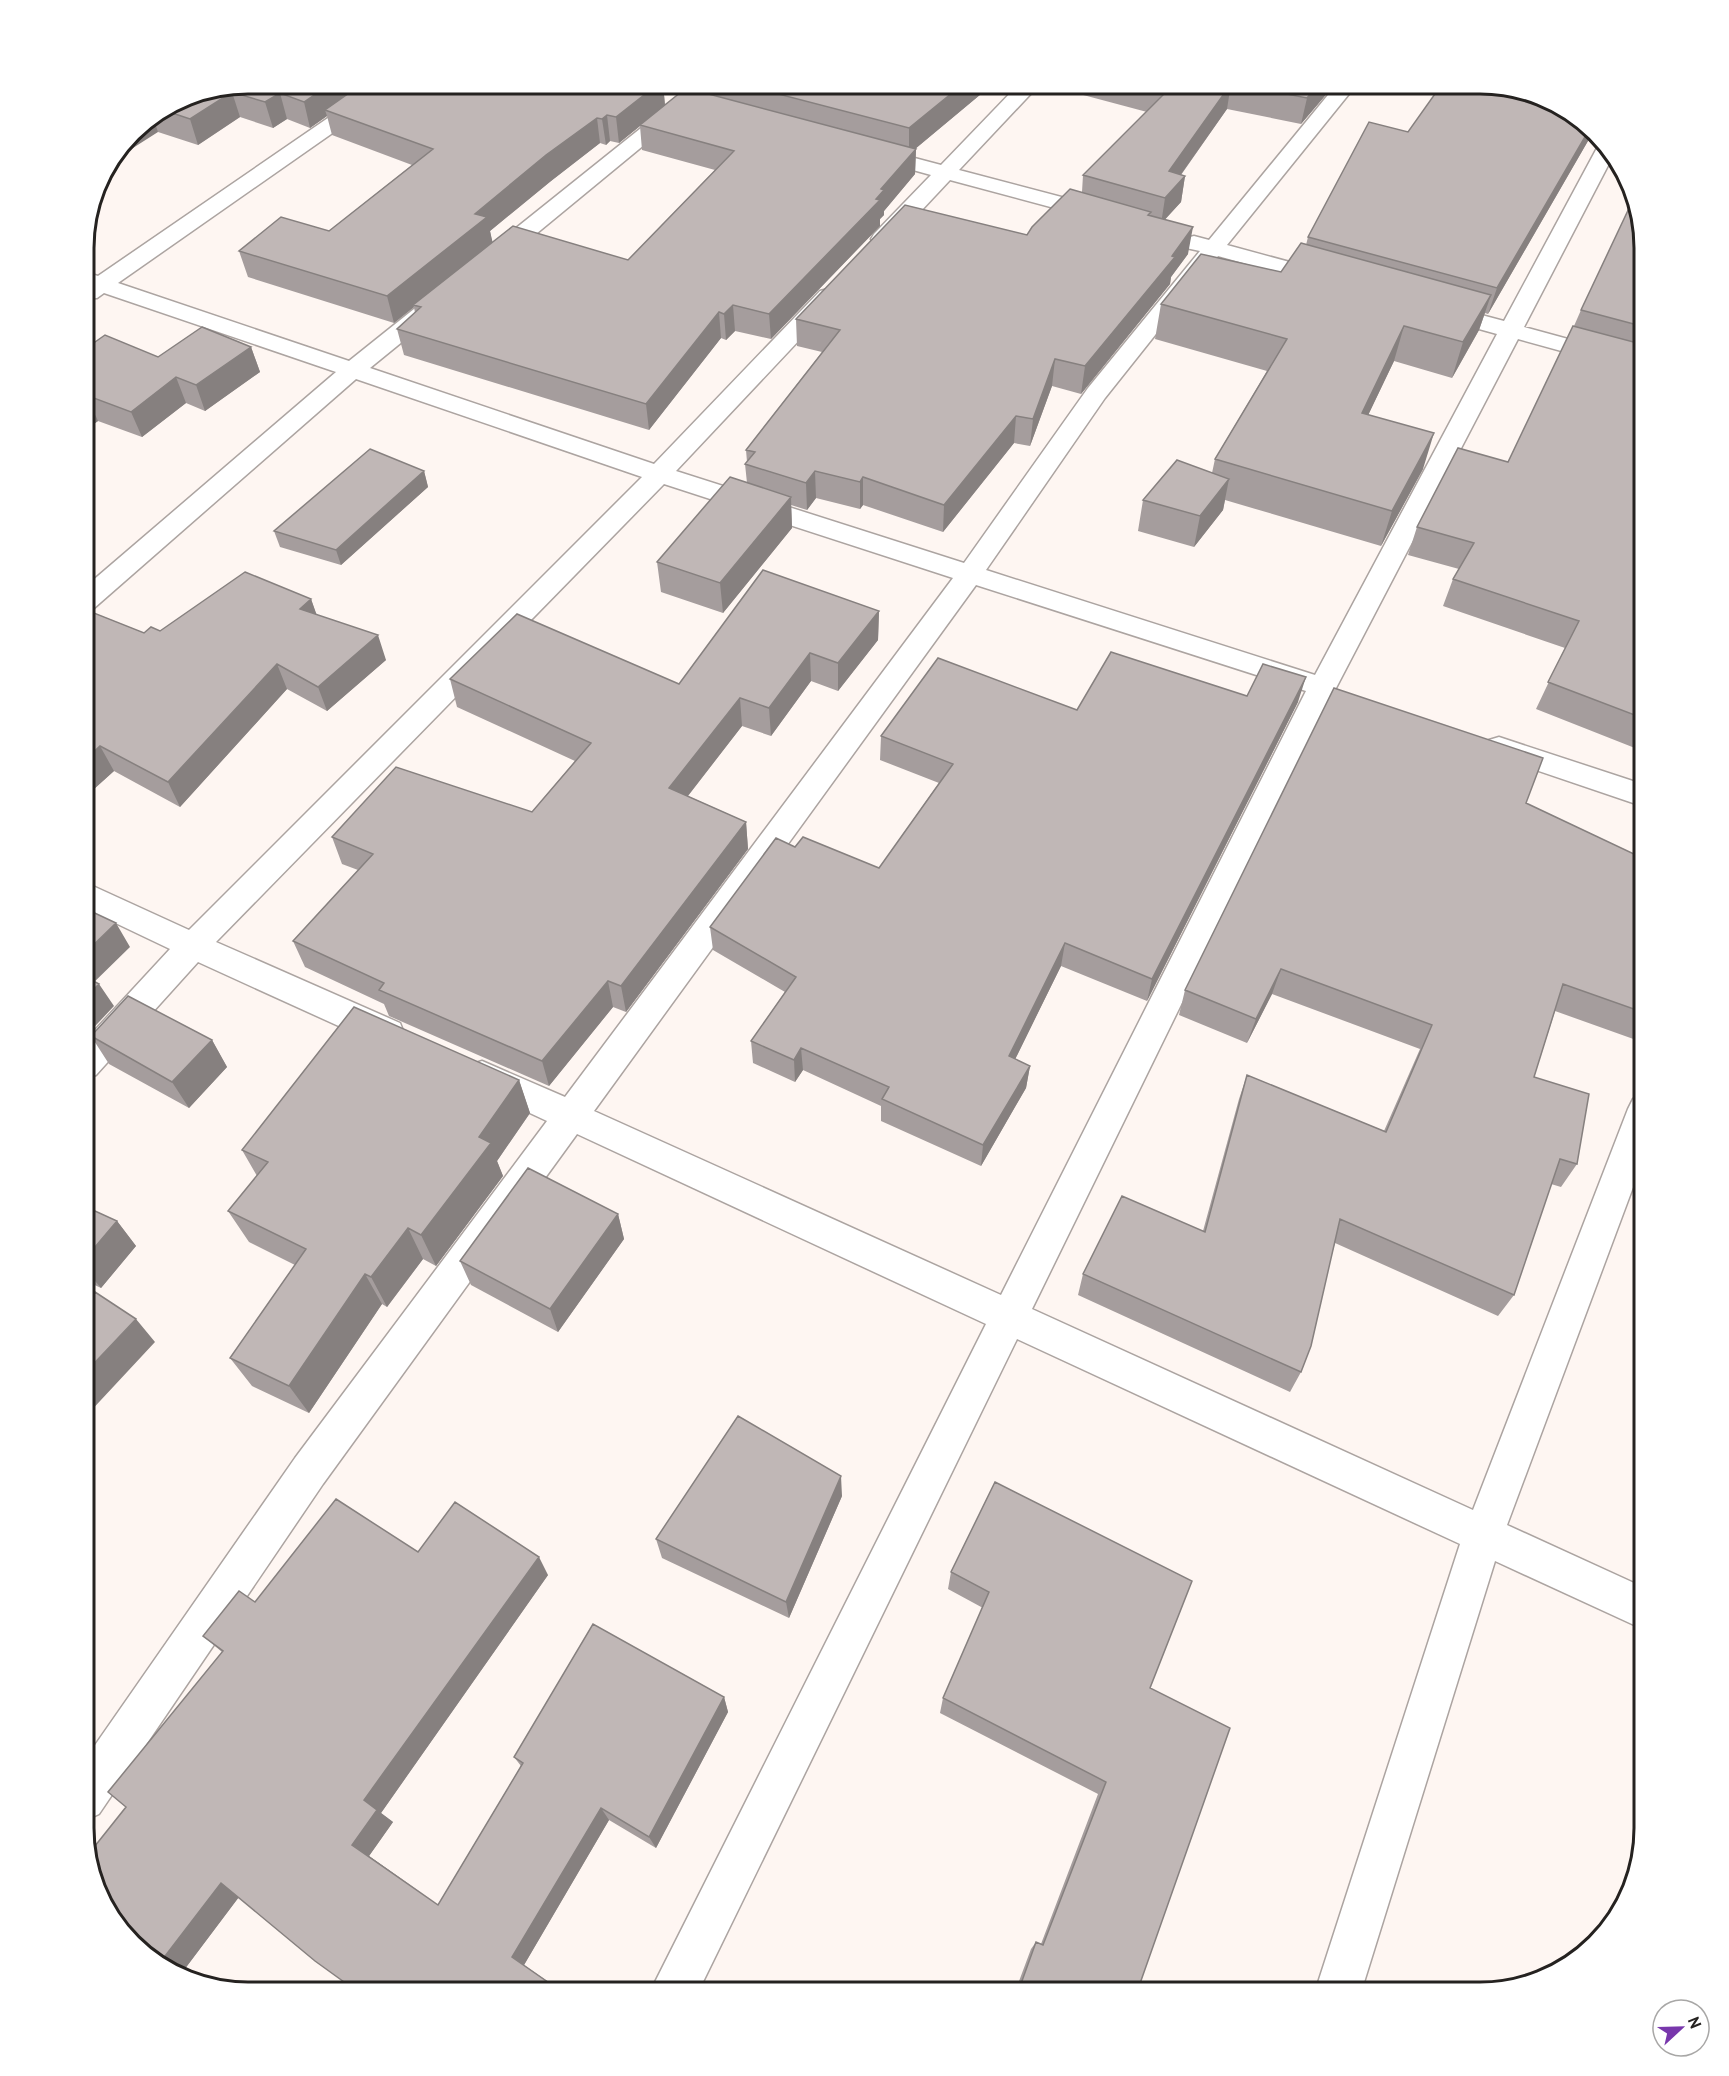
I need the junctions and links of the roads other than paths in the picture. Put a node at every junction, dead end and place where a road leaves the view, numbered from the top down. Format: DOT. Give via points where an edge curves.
graph roads {
  1 [pos="376,94"];
  2 [pos="687,94"];
  3 [pos="1020,95"];
  4 [pos="1338,95"];
  5 [pos="674,101"];
  6 [pos="707,110"];
  7 [pos="855,148"];
  8 [pos="1603,156"];
  9 [pos="946,172"];
  10 [pos="1122,221"];
  11 [pos="1179,238"];
  12 [pos="1213,248"];
  13 [pos="483,266"];
  14 [pos="95,283"];
  15 [pos="1350,286"];
  16 [pos="95,288"];
  17 [pos="446,296"];
  18 [pos="1418,305"];
  19 [pos="1509,330"];
  20 [pos="1634,364"];
  21 [pos="354,369"];
  22 [pos="659,474"];
  23 [pos="971,573"];
  24 [pos="95,594"];
  25 [pos="1333,692"];
  26 [pos="1479,740"];
  27 [pos="1634,792"];
  28 [pos="95,899"];
  29 [pos="193,946"];
  30 [pos="420,1047"];
  31 [pos="94,1054"];
  32 [pos="452,1062"];
  33 [pos="571,1114"];
  34 [pos="1634,1139"];
  35 [pos="1009,1316"];
  36 [pos="1483,1536"];
  37 [pos="1634,1604"];
  38 [pos="94,1785"];
  39 [pos="678,1982"];
  40 [pos="1341,1982"];
  1 -- 14 [label="street"];
  2 -- 5 [label="street"];
  3 -- 9 [label="street"];
  4 -- 12 [label="street"];
  5 -- 6 [label="street"];
  5 -- 13 [label="street"];
  7 -- 9 [label="street"];
  8 -- 19 [label="street"];
  9 -- 10 [label="street"];
  9 -- 22 [label="street"];
  11 -- 12 [label="street"];
  12 -- 15 [label="street"];
  12 -- 23 [label="street" via="1096,393"];
  16 -- 21 [label="street"];
  17 -- 21 [label="street"];
  18 -- 19 [label="street"];
  19 -- 20 [label="street"];
  19 -- 25 [label="street"];
  21 -- 22 [label="street"];
  21 -- 24 [label="street"];
  22 -- 23 [label="street"];
  22 -- 29 [label="street"];
  23 -- 25 [label="street"];
  23 -- 33 [label="street"];
  25 -- 35 [label="street"];
  26 -- 27 [label="street"];
  28 -- 29 [label="street"];
  29 -- 30 [label="street"];
  29 -- 31 [label="street"];
  32 -- 33 [label="street"];
  33 -- 35 [label="street"];
  33 -- 38 [label="street" via="309,1471"];
  34 -- 36 [label="street"];
  35 -- 36 [label="street"];
  35 -- 39 [label="street"];
  36 -- 37 [label="street"];
  36 -- 40 [label="street"];
}
